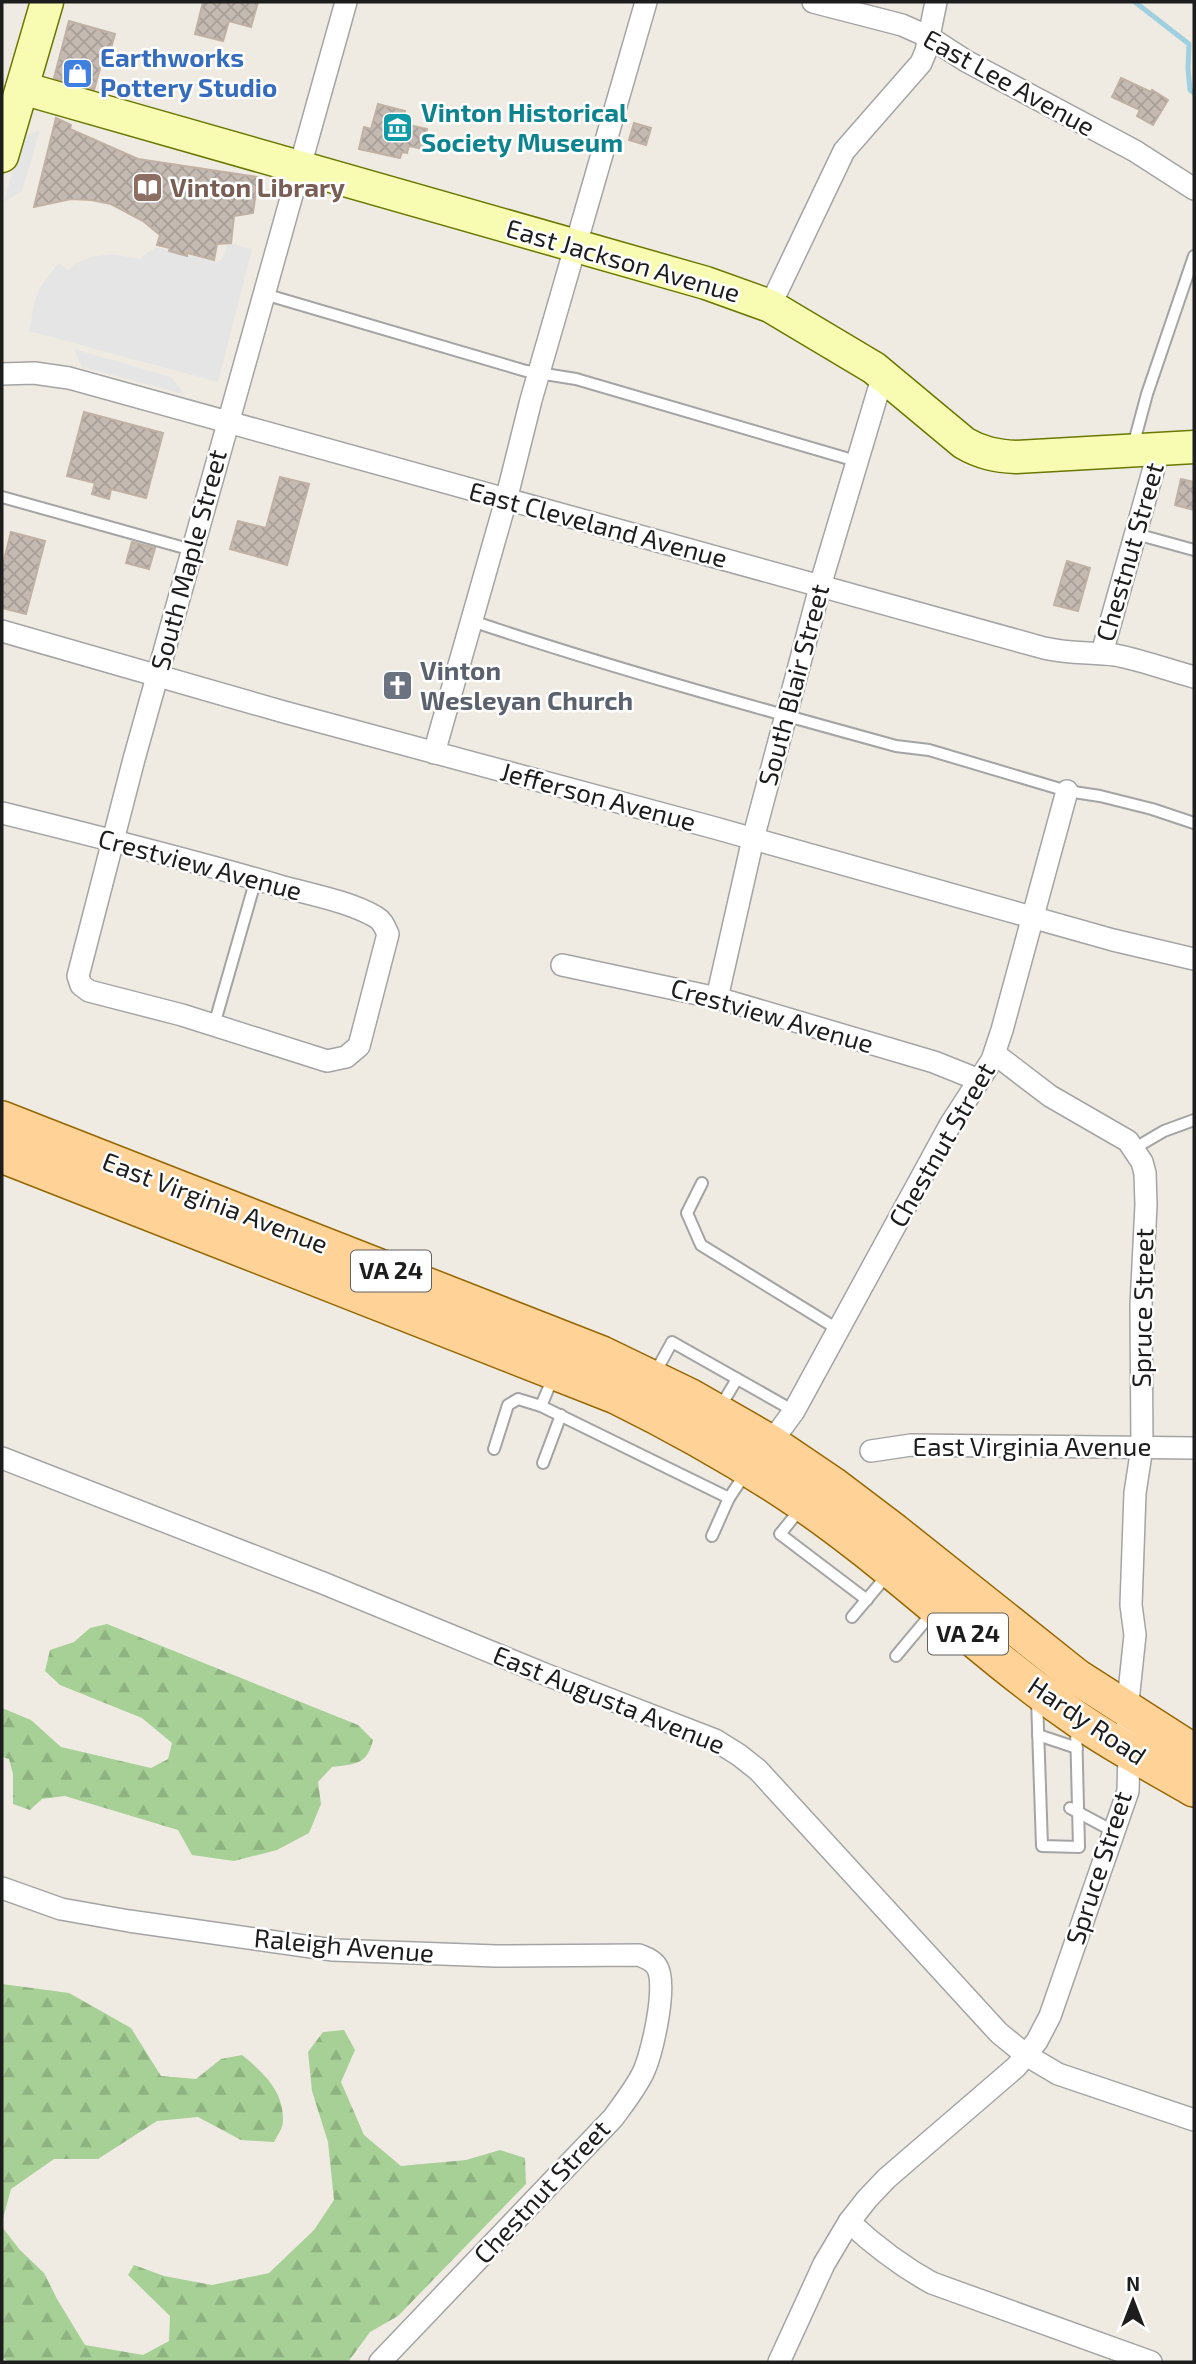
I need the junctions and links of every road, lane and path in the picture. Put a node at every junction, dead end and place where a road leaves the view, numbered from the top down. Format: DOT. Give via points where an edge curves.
graph roads {
  1 [pos="47,2"];
  2 [pos="346,2"];
  3 [pos="646,2"];
  4 [pos="813,2"];
  5 [pos="936,2"];
  6 [pos="929,37"];
  7 [pos="12,85"];
  8 [pos="2,156"];
  9 [pos="298,168"];
  10 [pos="1194,189"];
  11 [pos="575,246"];
  12 [pos="1194,256"];
  13 [pos="264,294"];
  14 [pos="770,306"];
  15 [pos="2,374"];
  16 [pos="538,374"];
  17 [pos="883,375"];
  18 [pos="228,422"];
  19 [pos="1194,447"];
  20 [pos="1145,451"];
  21 [pos="856,461"];
  22 [pos="2,497"];
  23 [pos="506,500"];
  24 [pos="1136,534"];
  25 [pos="192,550"];
  26 [pos="1194,550"];
  27 [pos="821,586"];
  28 [pos="472,621"];
  29 [pos="2,631"];
  30 [pos="1102,653"];
  31 [pos="158,676"];
  32 [pos="1194,677"];
  33 [pos="786,716"];
  34 [pos="434,753"];
  35 [pos="1067,791"];
  36 [pos="2,813"];
  37 [pos="1194,823"];
  38 [pos="753,839"];
  39 [pos="112,841"];
  40 [pos="257,879"];
  41 [pos="1032,917"];
  42 [pos="1194,959"];
  43 [pos="562,965"];
  44 [pos="717,998"];
  45 [pos="214,1025"];
  46 [pos="995,1054"];
  47 [pos="979,1080"];
  48 [pos="2,1119"];
  49 [pos="1194,1120"];
  50 [pos="1135,1148"];
  51 [pos="2,1154"];
  52 [pos="702,1183"];
  53 [pos="839,1330"];
  54 [pos="555,1372"];
  55 [pos="653,1377"];
  56 [pos="737,1379"];
  57 [pos="541,1406"];
  58 [pos="794,1411"];
  59 [pos="717,1412"];
  60 [pos="561,1415"];
  61 [pos="771,1443"];
  62 [pos="1142,1447"];
  63 [pos="1194,1448"];
  64 [pos="494,1449"];
  65 [pos="871,1451"];
  66 [pos="2,1458"];
  67 [pos="544,1464"];
  68 [pos="749,1469"];
  69 [pos="729,1498"];
  70 [pos="804,1505"];
  71 [pos="712,1536"];
  72 [pos="891,1571"];
  73 [pos="867,1600"];
  74 [pos="936,1608"];
  75 [pos="852,1616"];
  76 [pos="896,1656"];
  77 [pos="1037,1689"];
  78 [pos="1127,1711"];
  79 [pos="1077,1733"];
  80 [pos="1038,1735"];
  81 [pos="1129,1752"];
  82 [pos="1194,1752"];
  83 [pos="1194,1789"];
  84 [pos="1074,1810"];
  85 [pos="1113,1831"];
  86 [pos="2,1888"];
  87 [pos="659,1997"];
  88 [pos="1026,2055"];
  89 [pos="1194,2120"];
  90 [pos="849,2222"];
  91 [pos="380,2362"];
  92 [pos="779,2362"];
  93 [pos="1150,2362"];
  1 -- 7 [label="street"];
  2 -- 9 [label="street, South Maple Street"];
  3 -- 11 [label="street"];
  4 -- 6 [label="street, East Lee Avenue" via="902,25"];
  5 -- 6 [label="street"];
  6 -- 10 [label="street, East Lee Avenue" via="1135,151"];
  6 -- 14 [label="street" via="914,74 844,150"];
  7 -- 8 [label="street"];
  7 -- 9 [label="street, East Jackson Avenue"];
  9 -- 11 [label="street, East Jackson Avenue"];
  9 -- 13 [label="street, South Maple Street"];
  11 -- 14 [label="street, East Jackson Avenue"];
  11 -- 16 [label="street"];
  12 -- 20 [label="lane" via="1147,394"];
  13 -- 16 [label="lane"];
  13 -- 18 [label="street, South Maple Street"];
  14 -- 17 [label="street, East Jackson Avenue"];
  15 -- 18 [label="street, East Cleveland Avenue" via="53,374"];
  16 -- 21 [label="lane" via="576,379"];
  16 -- 23 [label="street"];
  17 -- 20 [label="street, East Jackson Avenue" via="964,443 993,456"];
  17 -- 21 [label="street, South Blair Street"];
  18 -- 23 [label="street, East Cleveland Avenue"];
  18 -- 25 [label="street, South Maple Street"];
  19 -- 20 [label="street, East Jackson Avenue"];
  20 -- 24 [label="street, Chestnut Street"];
  21 -- 27 [label="street, South Blair Street"];
  22 -- 25 [label="lane"];
  23 -- 27 [label="street, East Cleveland Avenue"];
  23 -- 28 [label="street"];
  24 -- 26 [label="lane"];
  24 -- 30 [label="street, Chestnut Street"];
  25 -- 31 [label="street, South Maple Street"];
  27 -- 30 [label="street, East Cleveland Avenue" via="1068,653"];
  27 -- 33 [label="street, South Blair Street"];
  28 -- 33 [label="lane" via="601,664"];
  28 -- 34 [label="street"];
  29 -- 31 [label="street, Jefferson Avenue"];
  30 -- 32 [label="street, East Cleveland Avenue"];
  31 -- 34 [label="street, Jefferson Avenue"];
  31 -- 39 [label="street, South Maple Street"];
  33 -- 35 [label="lane" via="896,746 929,750"];
  33 -- 38 [label="street, South Blair Street"];
  34 -- 38 [label="street, Jefferson Avenue"];
  35 -- 37 [label="lane" via="1152,808"];
  35 -- 41 [label="street, Chestnut Street"];
  36 -- 39 [label="street, Crestview Avenue"];
  38 -- 41 [label="street, Jefferson Avenue"];
  38 -- 44 [label="street, South Blair Street"];
  39 -- 40 [label="street, Crestview Avenue"];
  39 -- 45 [label="street, South Maple Street" via="78,976 81,985"];
  40 -- 45 [label="lane"];
  40 -- 45 [label="street, Crestview Avenue" via="380,919 388,934 359,1046 346,1057 327,1061"];
  41 -- 42 [label="street, Jefferson Avenue"];
  41 -- 46 [label="street, Chestnut Street"];
  43 -- 44 [label="street, Crestview Avenue"];
  44 -- 47 [label="street, Crestview Avenue" via="934,1062"];
  46 -- 47 [label="street, Chestnut Street"];
  46 -- 50 [label="street" via="1050,1096"];
  47 -- 53 [label="street, Chestnut Street"];
  48 -- 55 [label="main road, East Virginia Avenue / VA 24"];
  49 -- 50 [label="lane"];
  50 -- 62 [label="street, Spruce Street" via="1142,1162 1146,1205"];
  51 -- 54 [label="main road, East Virginia Avenue / VA 24"];
  52 -- 53 [label="lane" via="687,1213 701,1245"];
  53 -- 58 [label="street, Chestnut Street"];
  54 -- 57 [label="lane"];
  54 -- 68 [label="main road, East Virginia Avenue / VA 24" via="671,1423"];
  55 -- 56 [label="lane" via="671,1342"];
  55 -- 59 [label="main road, East Virginia Avenue / VA 24"];
  56 -- 58 [label="lane"];
  56 -- 59 [label="lane"];
  57 -- 60 [label="lane"];
  57 -- 64 [label="lane" via="518,1399 508,1405"];
  58 -- 61 [label="street, Chestnut Street"];
  59 -- 61 [label="main road, East Virginia Avenue / VA 24"];
  60 -- 67 [label="lane"];
  60 -- 69 [label="lane"];
  61 -- 68 [label="street, Chestnut Street"];
  61 -- 78 [label="main road, Hardy Road / VA 24" via="844,1493 1077,1677"];
  62 -- 63 [label="street, East Virginia Avenue"];
  62 -- 65 [label="street, East Virginia Avenue" via="911,1445"];
  62 -- 78 [label="street, Spruce Street" via="1135,1493 1131,1605 1135,1635"];
  66 -- 88 [label="street, East Augusta Avenue" via="715,1740 758,1770 999,2033"];
  68 -- 69 [label="lane"];
  68 -- 70 [label="main road, Hardy Road / VA 24"];
  69 -- 71 [label="lane"];
  70 -- 72 [label="main road, Hardy Road / VA 24"];
  70 -- 73 [label="lane" via="780,1534"];
  72 -- 73 [label="lane"];
  72 -- 74 [label="main road, Hardy Road / VA 24"];
  73 -- 75 [label="lane"];
  74 -- 76 [label="lane"];
  74 -- 77 [label="main road, Hardy Road / VA 24"];
  77 -- 79 [label="main road, Hardy Road / VA 24"];
  77 -- 80 [label="lane"];
  78 -- 81 [label="street, Spruce Street"];
  78 -- 82 [label="main road, Hardy Road / VA 24"];
  79 -- 80 [label="lane"];
  79 -- 81 [label="main road, Hardy Road / VA 24"];
  79 -- 84 [label="lane"];
  80 -- 84 [label="lane" via="1043,1769 1042,1846 1079,1847"];
  81 -- 83 [label="main road, Hardy Road / VA 24"];
  81 -- 85 [label="street, Spruce Street" via="1128,1791"];
  84 -- 85 [label="lane"];
  85 -- 88 [label="street, Spruce Street" via="1050,2017"];
  86 -- 87 [label="street, Raleigh Avenue" via="61,1909 333,1950 639,1955 657,1967"];
  87 -- 91 [label="street, Chestnut Street" via="644,2070 613,2118"];
  88 -- 89 [label="street, East Augusta Avenue" via="1058,2074"];
  88 -- 90 [label="street, Spruce Street" via="887,2178"];
  90 -- 92 [label="street, Spruce Street" via="824,2264"];
  90 -- 93 [label="street" via="879,2249 932,2283"];
}
